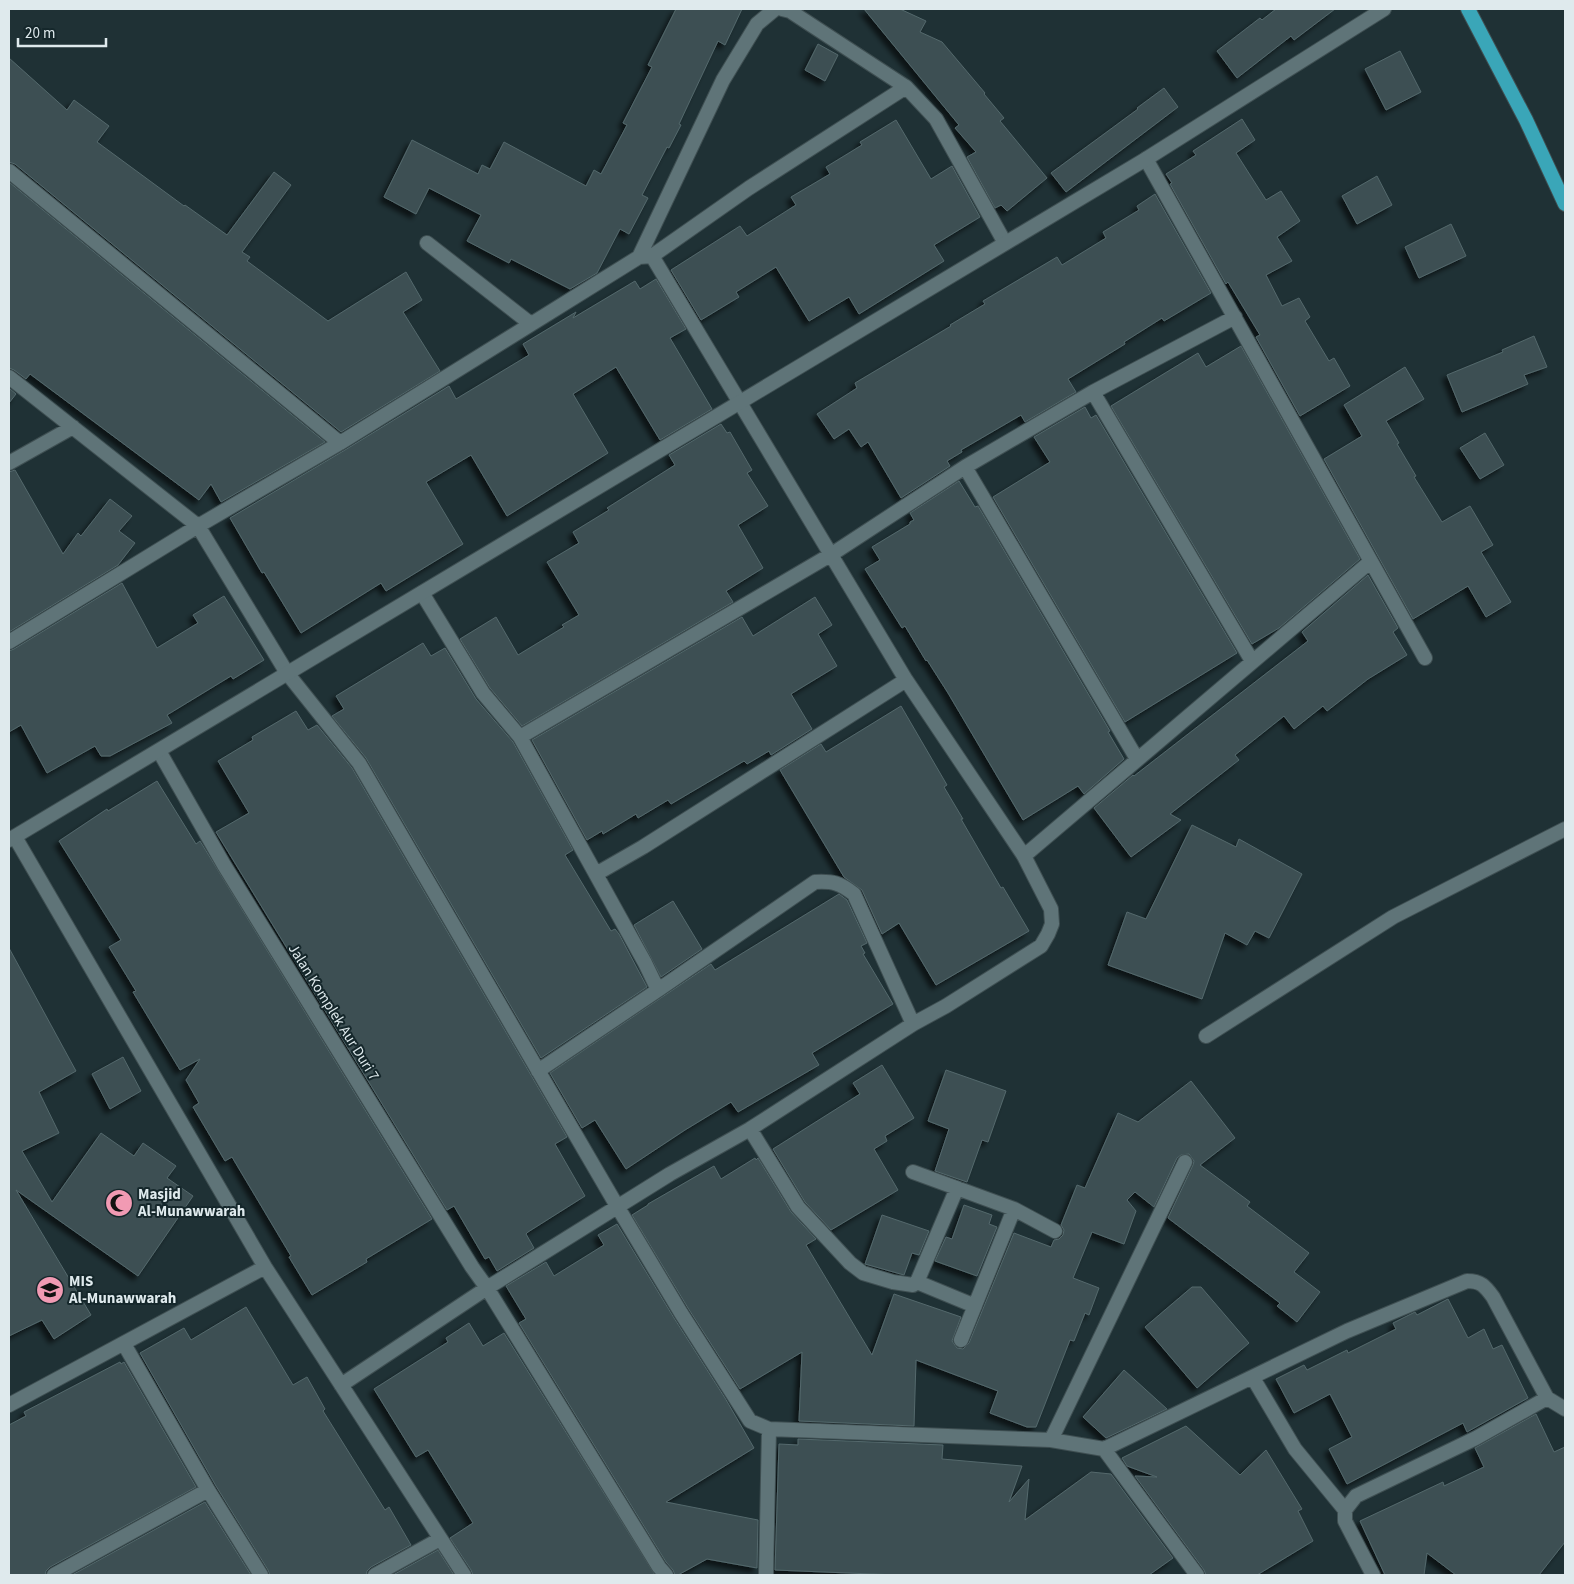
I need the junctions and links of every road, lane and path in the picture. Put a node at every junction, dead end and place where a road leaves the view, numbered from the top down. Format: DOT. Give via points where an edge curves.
graph roads {
  1 [pos="775,9"];
  2 [pos="782,9"];
  3 [pos="1384,9"];
  4 [pos="1468,9"];
  5 [pos="906,87"];
  6 [pos="1146,159"];
  7 [pos="9,171"];
  8 [pos="1565,204"];
  9 [pos="427,243"];
  10 [pos="1005,244"];
  11 [pos="645,256"];
  12 [pos="1235,317"];
  13 [pos="530,324"];
  14 [pos="9,377"];
  15 [pos="1093,392"];
  16 [pos="740,402"];
  17 [pos="72,427"];
  18 [pos="340,443"];
  19 [pos="9,463"];
  20 [pos="965,467"];
  21 [pos="198,526"];
  22 [pos="832,554"];
  23 [pos="1370,562"];
  24 [pos="422,593"];
  25 [pos="9,642"];
  26 [pos="1425,658"];
  27 [pos="1252,661"];
  28 [pos="287,673"];
  29 [pos="906,680"];
  30 [pos="520,737"];
  31 [pos="159,751"];
  32 [pos="1137,759"];
  33 [pos="1565,828"];
  34 [pos="12,838"];
  35 [pos="1024,856"];
  36 [pos="596,874"];
  37 [pos="658,990"];
  38 [pos="913,1024"];
  39 [pos="1206,1036"];
  40 [pos="538,1071"];
  41 [pos="750,1129"];
  42 [pos="1185,1162"];
  43 [pos="913,1172"];
  44 [pos="957,1188"];
  45 [pos="617,1206"];
  46 [pos="1014,1209"];
  47 [pos="1055,1230"];
  48 [pos="265,1267"];
  49 [pos="917,1282"];
  50 [pos="487,1288"];
  51 [pos="975,1306"];
  52 [pos="961,1340"];
  53 [pos="124,1344"];
  54 [pos="1253,1378"];
  55 [pos="341,1384"];
  56 [pos="1547,1398"];
  57 [pos="9,1405"];
  58 [pos="1565,1409"];
  59 [pos="769,1429"];
  60 [pos="1051,1440"];
  61 [pos="1104,1449"];
  62 [pos="208,1490"];
  63 [pos="1345,1510"];
  64 [pos="440,1539"];
  65 [pos="54,1575"];
  66 [pos="261,1575"];
  67 [pos="375,1575"];
  68 [pos="464,1575"];
  69 [pos="666,1575"];
  70 [pos="766,1575"];
  71 [pos="1197,1575"];
  72 [pos="1373,1575"];
  1 -- 11 [label="street" via="757,24 723,80"];
  2 -- 5 [label="street" via="790,10"];
  3 -- 6 [label="street"];
  4 -- 8 [label="highway"];
  5 -- 10 [label="street" via="936,119"];
  5 -- 11 [label="street"];
  6 -- 10 [label="street"];
  6 -- 12 [label="street"];
  7 -- 18 [label="street"];
  9 -- 13 [label="street"];
  10 -- 16 [label="street"];
  11 -- 13 [label="street"];
  11 -- 16 [label="street"];
  12 -- 15 [label="street"];
  12 -- 23 [label="street"];
  13 -- 18 [label="street"];
  14 -- 17 [label="street"];
  15 -- 20 [label="street"];
  15 -- 27 [label="street"];
  16 -- 22 [label="street"];
  16 -- 24 [label="street"];
  17 -- 19 [label="street"];
  17 -- 21 [label="street"];
  18 -- 21 [label="street"];
  20 -- 22 [label="street"];
  20 -- 32 [label="street"];
  21 -- 25 [label="street"];
  21 -- 28 [label="street"];
  22 -- 29 [label="street"];
  22 -- 30 [label="street"];
  23 -- 26 [label="street"];
  23 -- 27 [label="street"];
  24 -- 28 [label="street"];
  24 -- 30 [label="street" via="483,693"];
  27 -- 32 [label="street"];
  28 -- 31 [label="street"];
  28 -- 40 [label="street" via="359,763"];
  29 -- 35 [label="street"];
  29 -- 36 [label="street" via="644,847"];
  30 -- 36 [label="street"];
  31 -- 34 [label="street"];
  31 -- 50 [label="street, Jalan Komplek Aur Duri 7" via="224,865"];
  32 -- 35 [label="street"];
  33 -- 39 [label="street" via="1393,916"];
  34 -- 48 [label="street"];
  35 -- 38 [label="street" via="1051,909 1052,924 1041,946"];
  36 -- 37 [label="street"];
  37 -- 38 [label="street" via="815,882 829,881 842,884 854,894"];
  37 -- 40 [label="street"];
  38 -- 41 [label="street"];
  40 -- 45 [label="street"];
  41 -- 45 [label="street"];
  41 -- 49 [label="street" via="798,1207 850,1263 864,1273 886,1280 913,1286"];
  42 -- 60 [label="street"];
  43 -- 44 [label="street"];
  44 -- 46 [label="street"];
  44 -- 49 [label="street"];
  45 -- 50 [label="street"];
  45 -- 59 [label="street" via="750,1421"];
  46 -- 47 [label="street"];
  46 -- 51 [label="street"];
  48 -- 53 [label="street"];
  48 -- 55 [label="street"];
  49 -- 51 [label="street"];
  50 -- 55 [label="street"];
  50 -- 69 [label="street, Jalan Komplek Aur Duri 7"];
  51 -- 52 [label="street"];
  53 -- 57 [label="street"];
  53 -- 62 [label="street"];
  54 -- 56 [label="street" via="1347,1330 1467,1281 1476,1281 1485,1286 1493,1297"];
  54 -- 61 [label="street"];
  54 -- 63 [label="street" via="1295,1449"];
  55 -- 64 [label="street"];
  56 -- 58 [label="street"];
  56 -- 63 [label="street" via="1476,1438 1356,1496"];
  59 -- 60 [label="street"];
  59 -- 70 [label="street"];
  60 -- 61 [label="street"];
  61 -- 71 [label="street"];
  62 -- 65 [label="street"];
  62 -- 66 [label="street"];
  63 -- 72 [label="street" via="1344,1521"];
  64 -- 67 [label="street"];
  64 -- 68 [label="street"];
}
